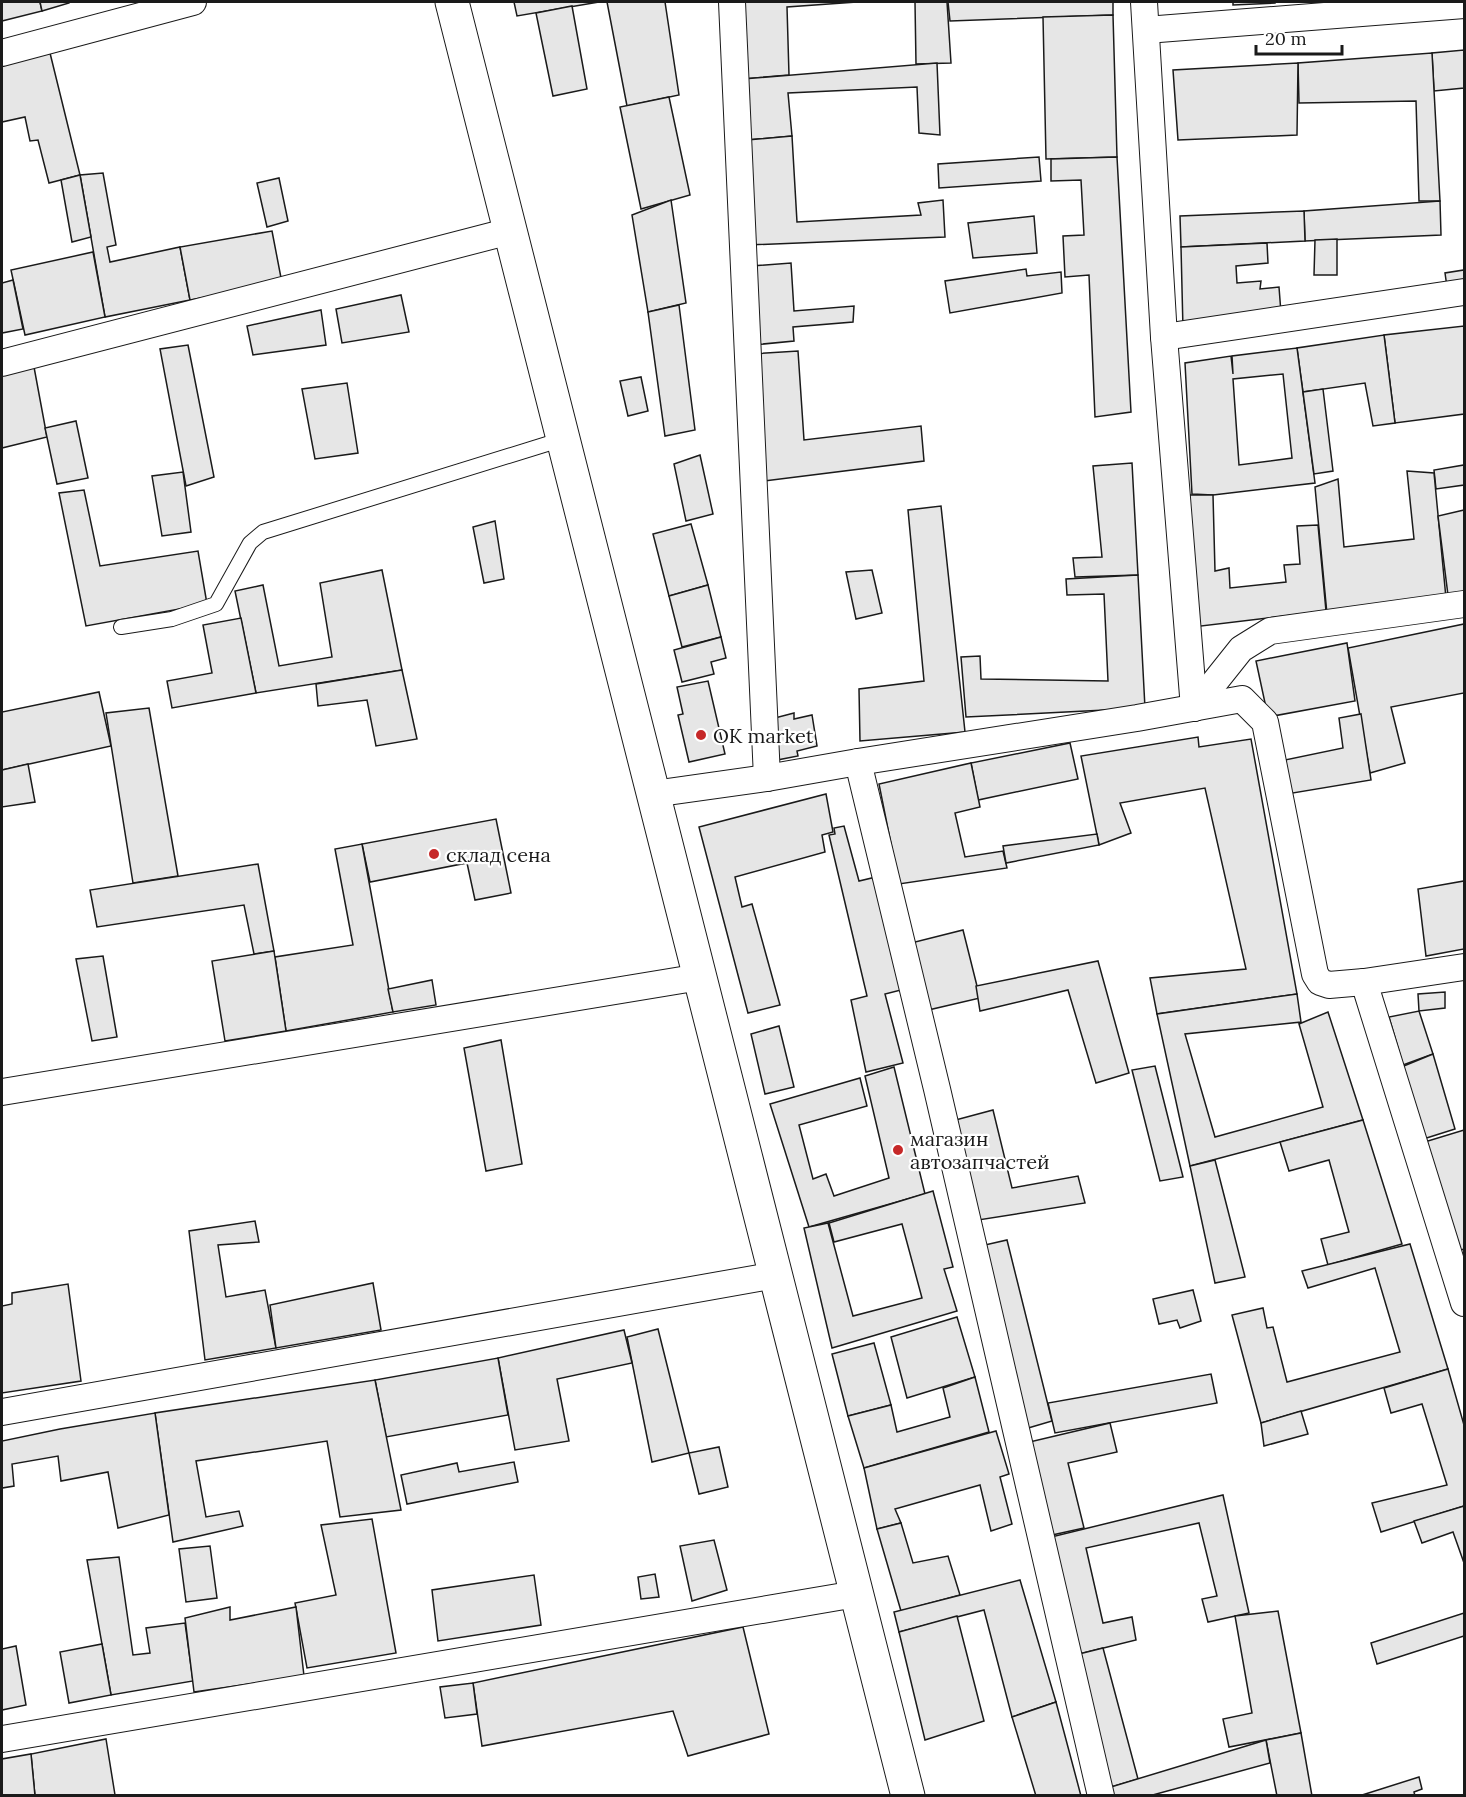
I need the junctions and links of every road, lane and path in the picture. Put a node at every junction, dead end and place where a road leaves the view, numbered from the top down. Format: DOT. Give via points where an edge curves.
graph roads {
  1 [pos="193,2"];
  2 [pos="452,2"];
  3 [pos="732,2"];
  4 [pos="1144,2"];
  5 [pos="1464,5"];
  6 [pos="1146,30"];
  7 [pos="2,53"];
  8 [pos="510,231"];
  9 [pos="1464,292"];
  10 [pos="1164,337"];
  11 [pos="2,363"];
  12 [pos="563,439"];
  13 [pos="1464,604"];
  14 [pos="121,627"];
  15 [pos="1194,708"];
  16 [pos="858,762"];
  17 [pos="767,778"];
  18 [pos="653,794"];
  19 [pos="1464,968"];
  20 [pos="700,977"];
  21 [pos="1364,982"];
  22 [pos="2,1092"];
  23 [pos="776,1275"];
  24 [pos="1464,1304"];
  25 [pos="2,1413"];
  26 [pos="856,1594"];
  27 [pos="2,1739"];
  28 [pos="908,1796"];
  29 [pos="1101,1796"];
  1 -- 7 [label="street"];
  2 -- 8 [label="main road"];
  3 -- 17 [label="street"];
  4 -- 6 [label="street"];
  5 -- 6 [label="street"];
  6 -- 10 [label="street"];
  8 -- 11 [label="street"];
  8 -- 12 [label="main road"];
  9 -- 10 [label="street"];
  10 -- 15 [label="street"];
  12 -- 14 [label="lane" via="263,532 250,543 216,604 172,619"];
  12 -- 18 [label="main road"];
  13 -- 15 [label="street" via="1270,631 1241,650"];
  15 -- 16 [label="street"];
  15 -- 21 [label="street" via="1242,699 1265,722 1315,974 1320,982 1329,985"];
  16 -- 17 [label="street"];
  16 -- 29 [label="street"];
  17 -- 18 [label="street"];
  18 -- 20 [label="main road"];
  19 -- 21 [label="street"];
  20 -- 22 [label="street"];
  20 -- 23 [label="main road"];
  21 -- 24 [label="street"];
  23 -- 25 [label="street"];
  23 -- 26 [label="main road"];
  26 -- 27 [label="street"];
  26 -- 28 [label="main road"];
}
